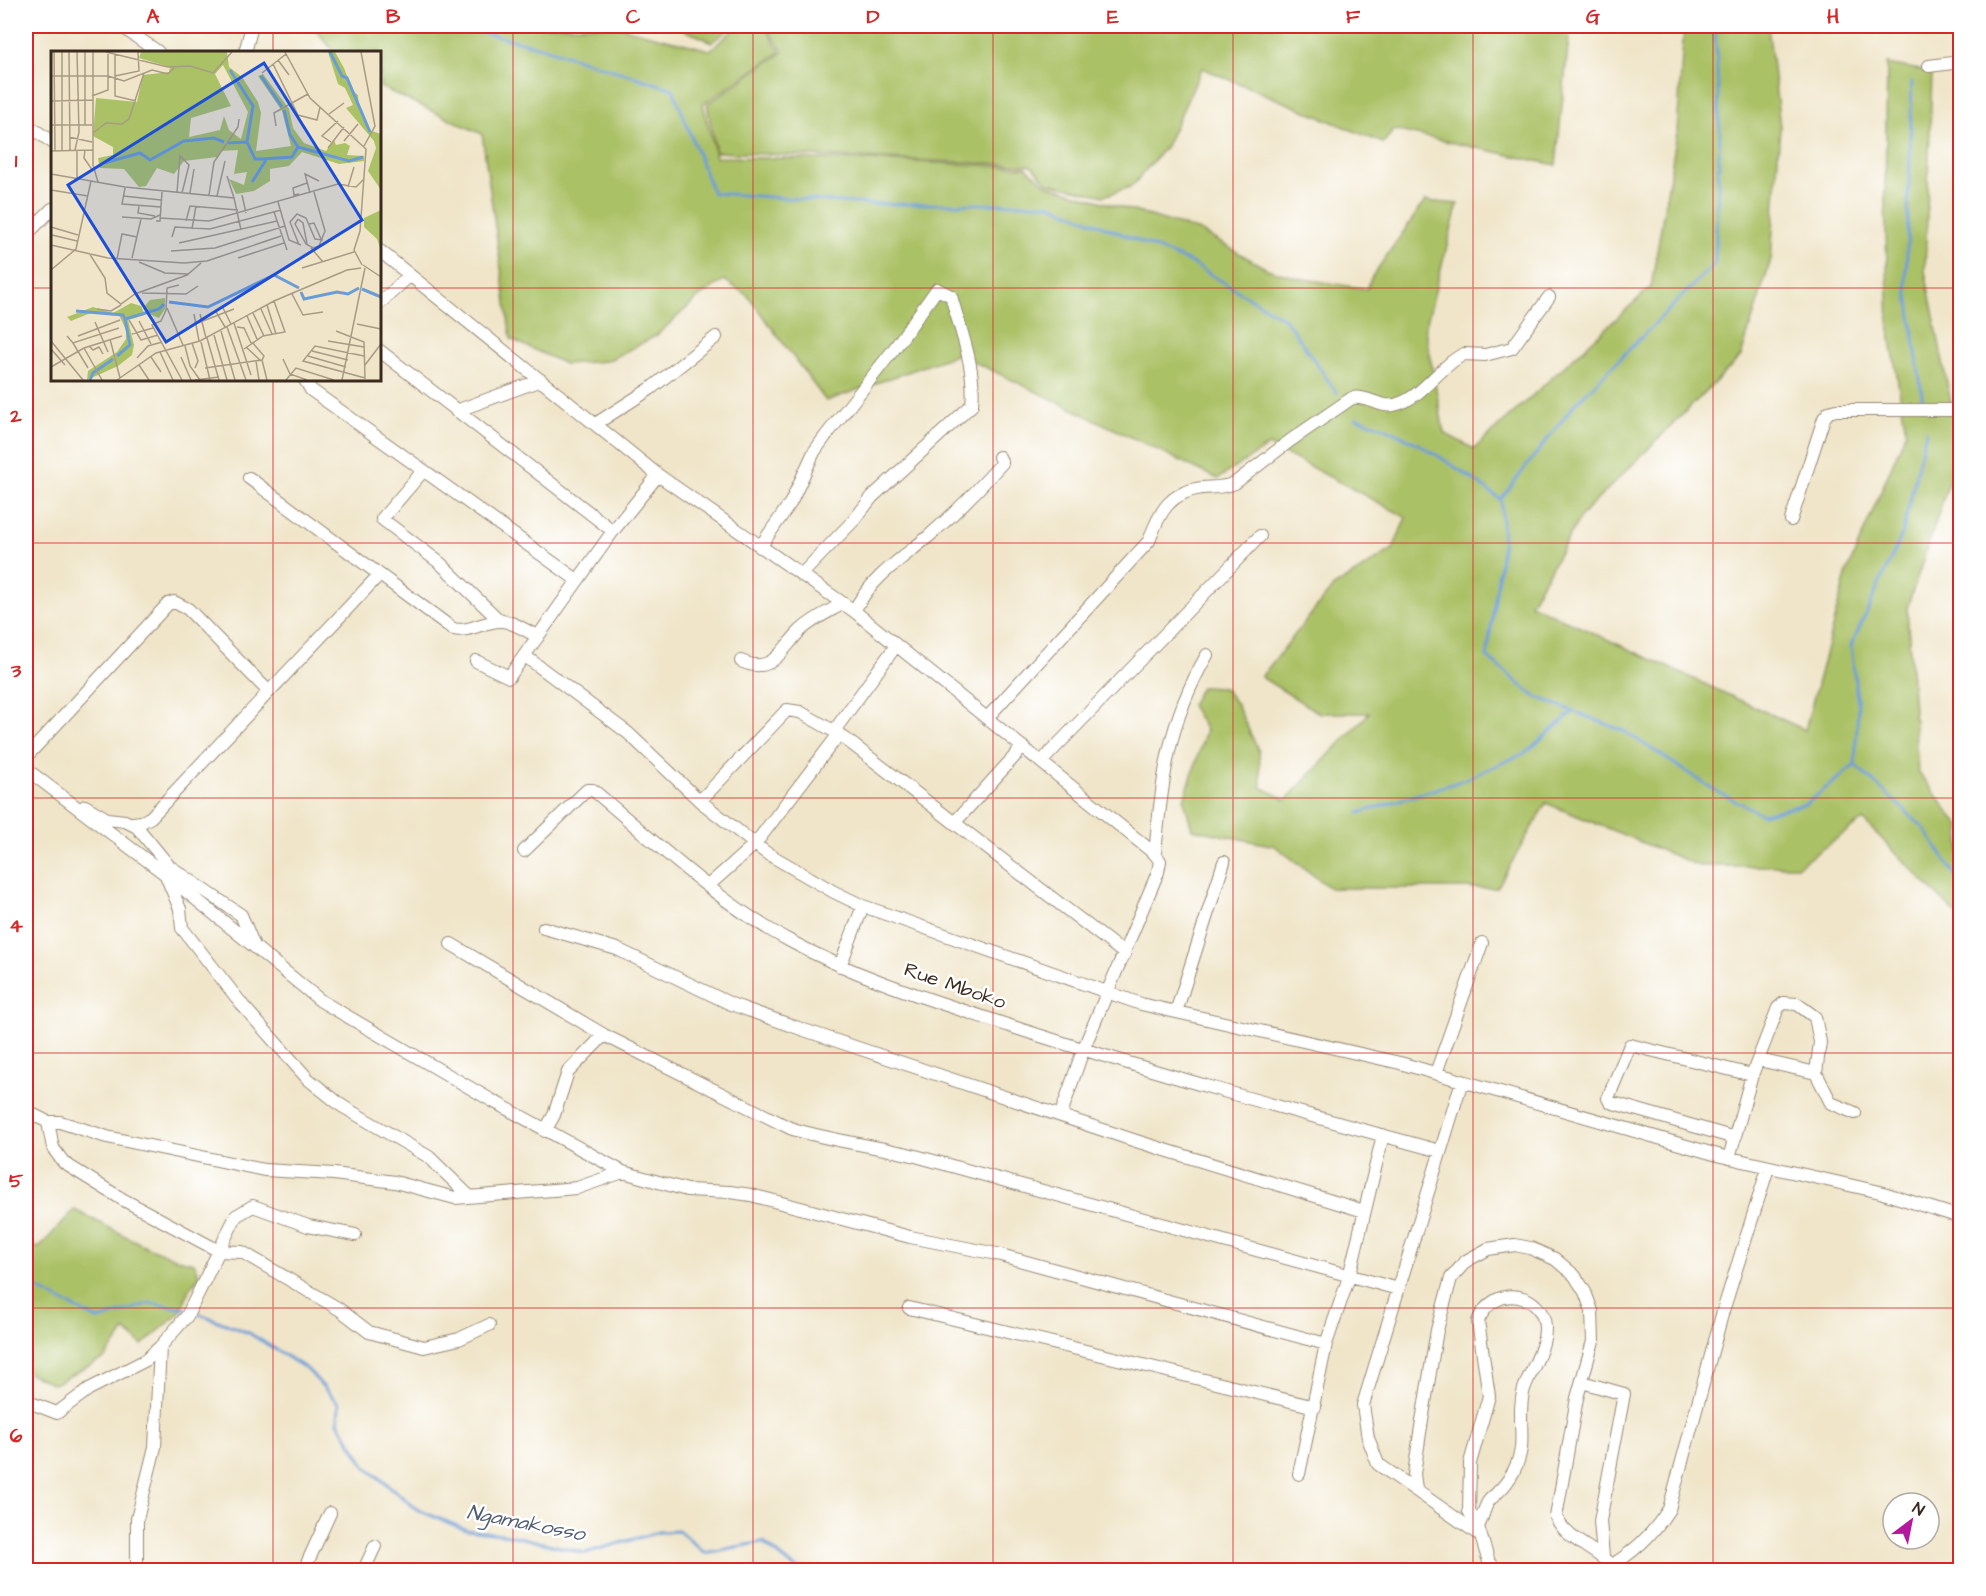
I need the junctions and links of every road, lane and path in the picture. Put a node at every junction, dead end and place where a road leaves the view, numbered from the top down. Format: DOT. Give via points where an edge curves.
graph roads {
  1 [pos="121,26"];
  2 [pos="252,26"];
  3 [pos="157,51"];
  4 [pos="245,51"];
  5 [pos="1960,62"];
  6 [pos="1929,66"];
  7 [pos="26,124"];
  8 [pos="51,141"];
  9 [pos="51,210"];
  10 [pos="26,235"];
  11 [pos="381,252"];
  12 [pos="409,276"];
  13 [pos="1549,297"];
  14 [pos="381,302"];
  15 [pos="716,337"];
  16 [pos="381,352"];
  17 [pos="541,380"];
  18 [pos="305,381"];
  19 [pos="1960,410"];
  20 [pos="456,411"];
  21 [pos="597,423"];
  22 [pos="999,457"];
  23 [pos="423,471"];
  24 [pos="658,475"];
  25 [pos="249,478"];
  26 [pos="1791,520"];
  27 [pos="613,531"];
  28 [pos="1260,536"];
  29 [pos="760,547"];
  30 [pos="379,575"];
  31 [pos="801,575"];
  32 [pos="577,580"];
  33 [pos="842,604"];
  34 [pos="854,611"];
  35 [pos="500,621"];
  36 [pos="538,637"];
  37 [pos="895,647"];
  38 [pos="1207,655"];
  39 [pos="525,656"];
  40 [pos="476,661"];
  41 [pos="741,661"];
  42 [pos="268,691"];
  43 [pos="987,718"];
  44 [pos="837,733"];
  45 [pos="1023,747"];
  46 [pos="26,757"];
  47 [pos="1041,762"];
  48 [pos="28,771"];
  49 [pos="700,801"];
  50 [pos="955,822"];
  51 [pos="132,823"];
  52 [pos="755,844"];
  53 [pos="524,851"];
  54 [pos="1155,854"];
  55 [pos="1224,862"];
  56 [pos="165,874"];
  57 [pos="709,885"];
  58 [pos="863,906"];
  59 [pos="544,928"];
  60 [pos="1482,943"];
  61 [pos="450,944"];
  62 [pos="254,946"];
  63 [pos="1125,954"];
  64 [pos="840,966"];
  65 [pos="1108,994"];
  66 [pos="1176,1012"];
  67 [pos="604,1035"];
  68 [pos="1083,1050"];
  69 [pos="1759,1060"];
  70 [pos="1436,1073"];
  71 [pos="1816,1073"];
  72 [pos="1752,1075"];
  73 [pos="1461,1081"];
  74 [pos="26,1111"];
  75 [pos="1855,1113"];
  76 [pos="1061,1114"];
  77 [pos="48,1122"];
  78 [pos="545,1131"];
  79 [pos="1383,1135"];
  80 [pos="1735,1138"];
  81 [pos="1440,1151"];
  82 [pos="1730,1158"];
  83 [pos="1768,1168"];
  84 [pos="623,1172"];
  85 [pos="470,1197"];
  86 [pos="1364,1211"];
  87 [pos="1960,1217"];
  88 [pos="355,1235"];
  89 [pos="219,1251"];
  90 [pos="1349,1277"];
  91 [pos="1398,1289"];
  92 [pos="909,1308"];
  93 [pos="489,1326"];
  94 [pos="1326,1344"];
  95 [pos="160,1347"];
  96 [pos="1582,1382"];
  97 [pos="26,1401"];
  98 [pos="1315,1407"];
  99 [pos="1299,1474"];
  100 [pos="1416,1489"];
  101 [pos="1470,1495"];
  102 [pos="1489,1501"];
  103 [pos="330,1513"];
  104 [pos="1478,1531"];
  105 [pos="375,1546"];
  106 [pos="1606,1565"];
  107 [pos="1493,1568"];
  108 [pos="137,1570"];
  109 [pos="304,1570"];
  110 [pos="364,1570"];
  1 -- 3 [label="street"];
  2 -- 4 [label="street"];
  5 -- 6 [label="street"];
  7 -- 8 [label="street"];
  9 -- 10 [label="street"];
  11 -- 12 [label="street"];
  12 -- 14 [label="street"];
  12 -- 17 [label="street"];
  13 -- 43 [label="street" via="1512,348 1457,357 1399,403 1384,405 1361,397 1353,399 1227,487 1175,496 1158,516 1149,541"];
  15 -- 21 [label="street" via="650,389"];
  16 -- 20 [label="street"];
  17 -- 20 [label="street"];
  17 -- 21 [label="street"];
  18 -- 23 [label="street" via="311,390"];
  19 -- 26 [label="street" via="1829,412"];
  20 -- 27 [label="street"];
  21 -- 24 [label="street"];
  22 -- 34 [label="street" via="1002,463 990,476 876,578"];
  23 -- 32 [label="street"];
  23 -- 35 [label="street" via="382,519 440,563"];
  24 -- 27 [label="street"];
  24 -- 29 [label="street"];
  25 -- 30 [label="street"];
  27 -- 32 [label="street"];
  28 -- 47 [label="street"];
  29 -- 31 [label="street"];
  29 -- 31 [label="street" via="791,502 824,438 937,289 951,296 971,367 972,405 872,496"];
  30 -- 35 [label="street" via="453,629 467,630"];
  30 -- 42 [label="street"];
  31 -- 33 [label="street"];
  32 -- 36 [label="street"];
  33 -- 34 [label="street"];
  33 -- 41 [label="street" via="807,625 769,662 751,666"];
  34 -- 37 [label="street"];
  35 -- 36 [label="street"];
  36 -- 39 [label="street"];
  37 -- 43 [label="street"];
  37 -- 44 [label="street"];
  38 -- 54 [label="street" via="1190,687 1169,744"];
  39 -- 40 [label="street" via="509,677"];
  39 -- 49 [label="street" via="628,733"];
  42 -- 46 [label="street" via="188,609 174,602 163,607"];
  42 -- 51 [label="street" via="151,817"];
  43 -- 45 [label="street"];
  44 -- 49 [label="street" via="796,710 787,710"];
  44 -- 50 [label="street"];
  44 -- 52 [label="street"];
  45 -- 47 [label="street"];
  45 -- 50 [label="street"];
  47 -- 54 [label="street"];
  48 -- 51 [label="street" via="101,816"];
  48 -- 56 [label="street"];
  49 -- 52 [label="street"];
  50 -- 63 [label="street"];
  51 -- 62 [label="street" via="169,866 241,915"];
  52 -- 57 [label="street"];
  52 -- 58 [label="street"];
  53 -- 57 [label="street, Rue Mboko" via="590,789"];
  54 -- 63 [label="street" via="1160,861 1158,872"];
  55 -- 66 [label="street"];
  56 -- 62 [label="street"];
  56 -- 85 [label="street" via="180,909 182,928 244,1007 308,1079 342,1106 429,1157"];
  57 -- 64 [label="street, Rue Mboko" via="789,941"];
  58 -- 64 [label="street"];
  58 -- 65 [label="street"];
  59 -- 76 [label="street" via="617,949 752,1012"];
  60 -- 70 [label="street"];
  61 -- 67 [label="street"];
  62 -- 78 [label="street" via="321,1001"];
  63 -- 65 [label="street"];
  64 -- 68 [label="street, Rue Mboko"];
  65 -- 66 [label="street"];
  65 -- 68 [label="street"];
  66 -- 70 [label="street"];
  67 -- 78 [label="street" via="568,1072"];
  67 -- 90 [label="street" via="790,1128 912,1155"];
  68 -- 76 [label="street"];
  68 -- 79 [label="street, Rue Mboko"];
  69 -- 71 [label="street"];
  69 -- 71 [label="street" via="1778,1008 1784,1003 1797,1004 1815,1017 1819,1028"];
  69 -- 72 [label="street"];
  70 -- 73 [label="street"];
  71 -- 75 [label="street" via="1831,1103"];
  72 -- 80 [label="street"];
  72 -- 80 [label="street" via="1630,1045 1608,1098 1610,1102"];
  73 -- 81 [label="street"];
  73 -- 82 [label="street"];
  74 -- 77 [label="street"];
  76 -- 86 [label="street"];
  77 -- 85 [label="street" via="264,1170 375,1179 455,1198"];
  77 -- 89 [label="street" via="53,1148 63,1163"];
  78 -- 84 [label="street"];
  79 -- 81 [label="street, Rue Mboko"];
  79 -- 86 [label="street"];
  80 -- 82 [label="street"];
  81 -- 91 [label="street"];
  82 -- 83 [label="street"];
  83 -- 87 [label="street" via="1880,1192"];
  83 -- 106 [label="street" via="1723,1311 1669,1509 1655,1531 1634,1552"];
  84 -- 85 [label="street" via="578,1188"];
  84 -- 94 [label="street" via="687,1190 751,1196 909,1237 997,1254"];
  86 -- 90 [label="street"];
  88 -- 89 [label="street" via="308,1226 253,1206 236,1216"];
  89 -- 93 [label="street" via="242,1252 339,1309 369,1332 424,1347 459,1339"];
  89 -- 95 [label="street" via="187,1316"];
  90 -- 91 [label="street"];
  90 -- 94 [label="street"];
  91 -- 100 [label="street" via="1363,1405 1368,1438 1378,1464"];
  92 -- 98 [label="street"];
  94 -- 98 [label="street"];
  95 -- 97 [label="street" via="146,1360 89,1389 57,1413"];
  95 -- 108 [label="street" via="156,1447 137,1520"];
  96 -- 100 [label="street" via="1593,1341 1593,1324 1585,1292 1575,1276 1549,1256 1523,1246 1500,1246 1474,1255 1457,1269 1442,1306 1417,1450"];
  96 -- 106 [label="street" via="1556,1517 1571,1538"];
  96 -- 106 [label="street" via="1624,1394 1600,1521"];
  98 -- 99 [label="street"];
  100 -- 104 [label="street"];
  101 -- 102 [label="street"];
  101 -- 102 [label="street" via="1470,1463 1489,1396 1478,1321 1494,1299 1503,1295 1522,1298 1539,1311 1545,1331 1524,1389 1519,1420 1521,1448 1516,1467"];
  101 -- 104 [label="street" via="1469,1516"];
  102 -- 104 [label="street"];
  103 -- 109 [label="street"];
  104 -- 107 [label="street"];
  105 -- 110 [label="street"];
}
